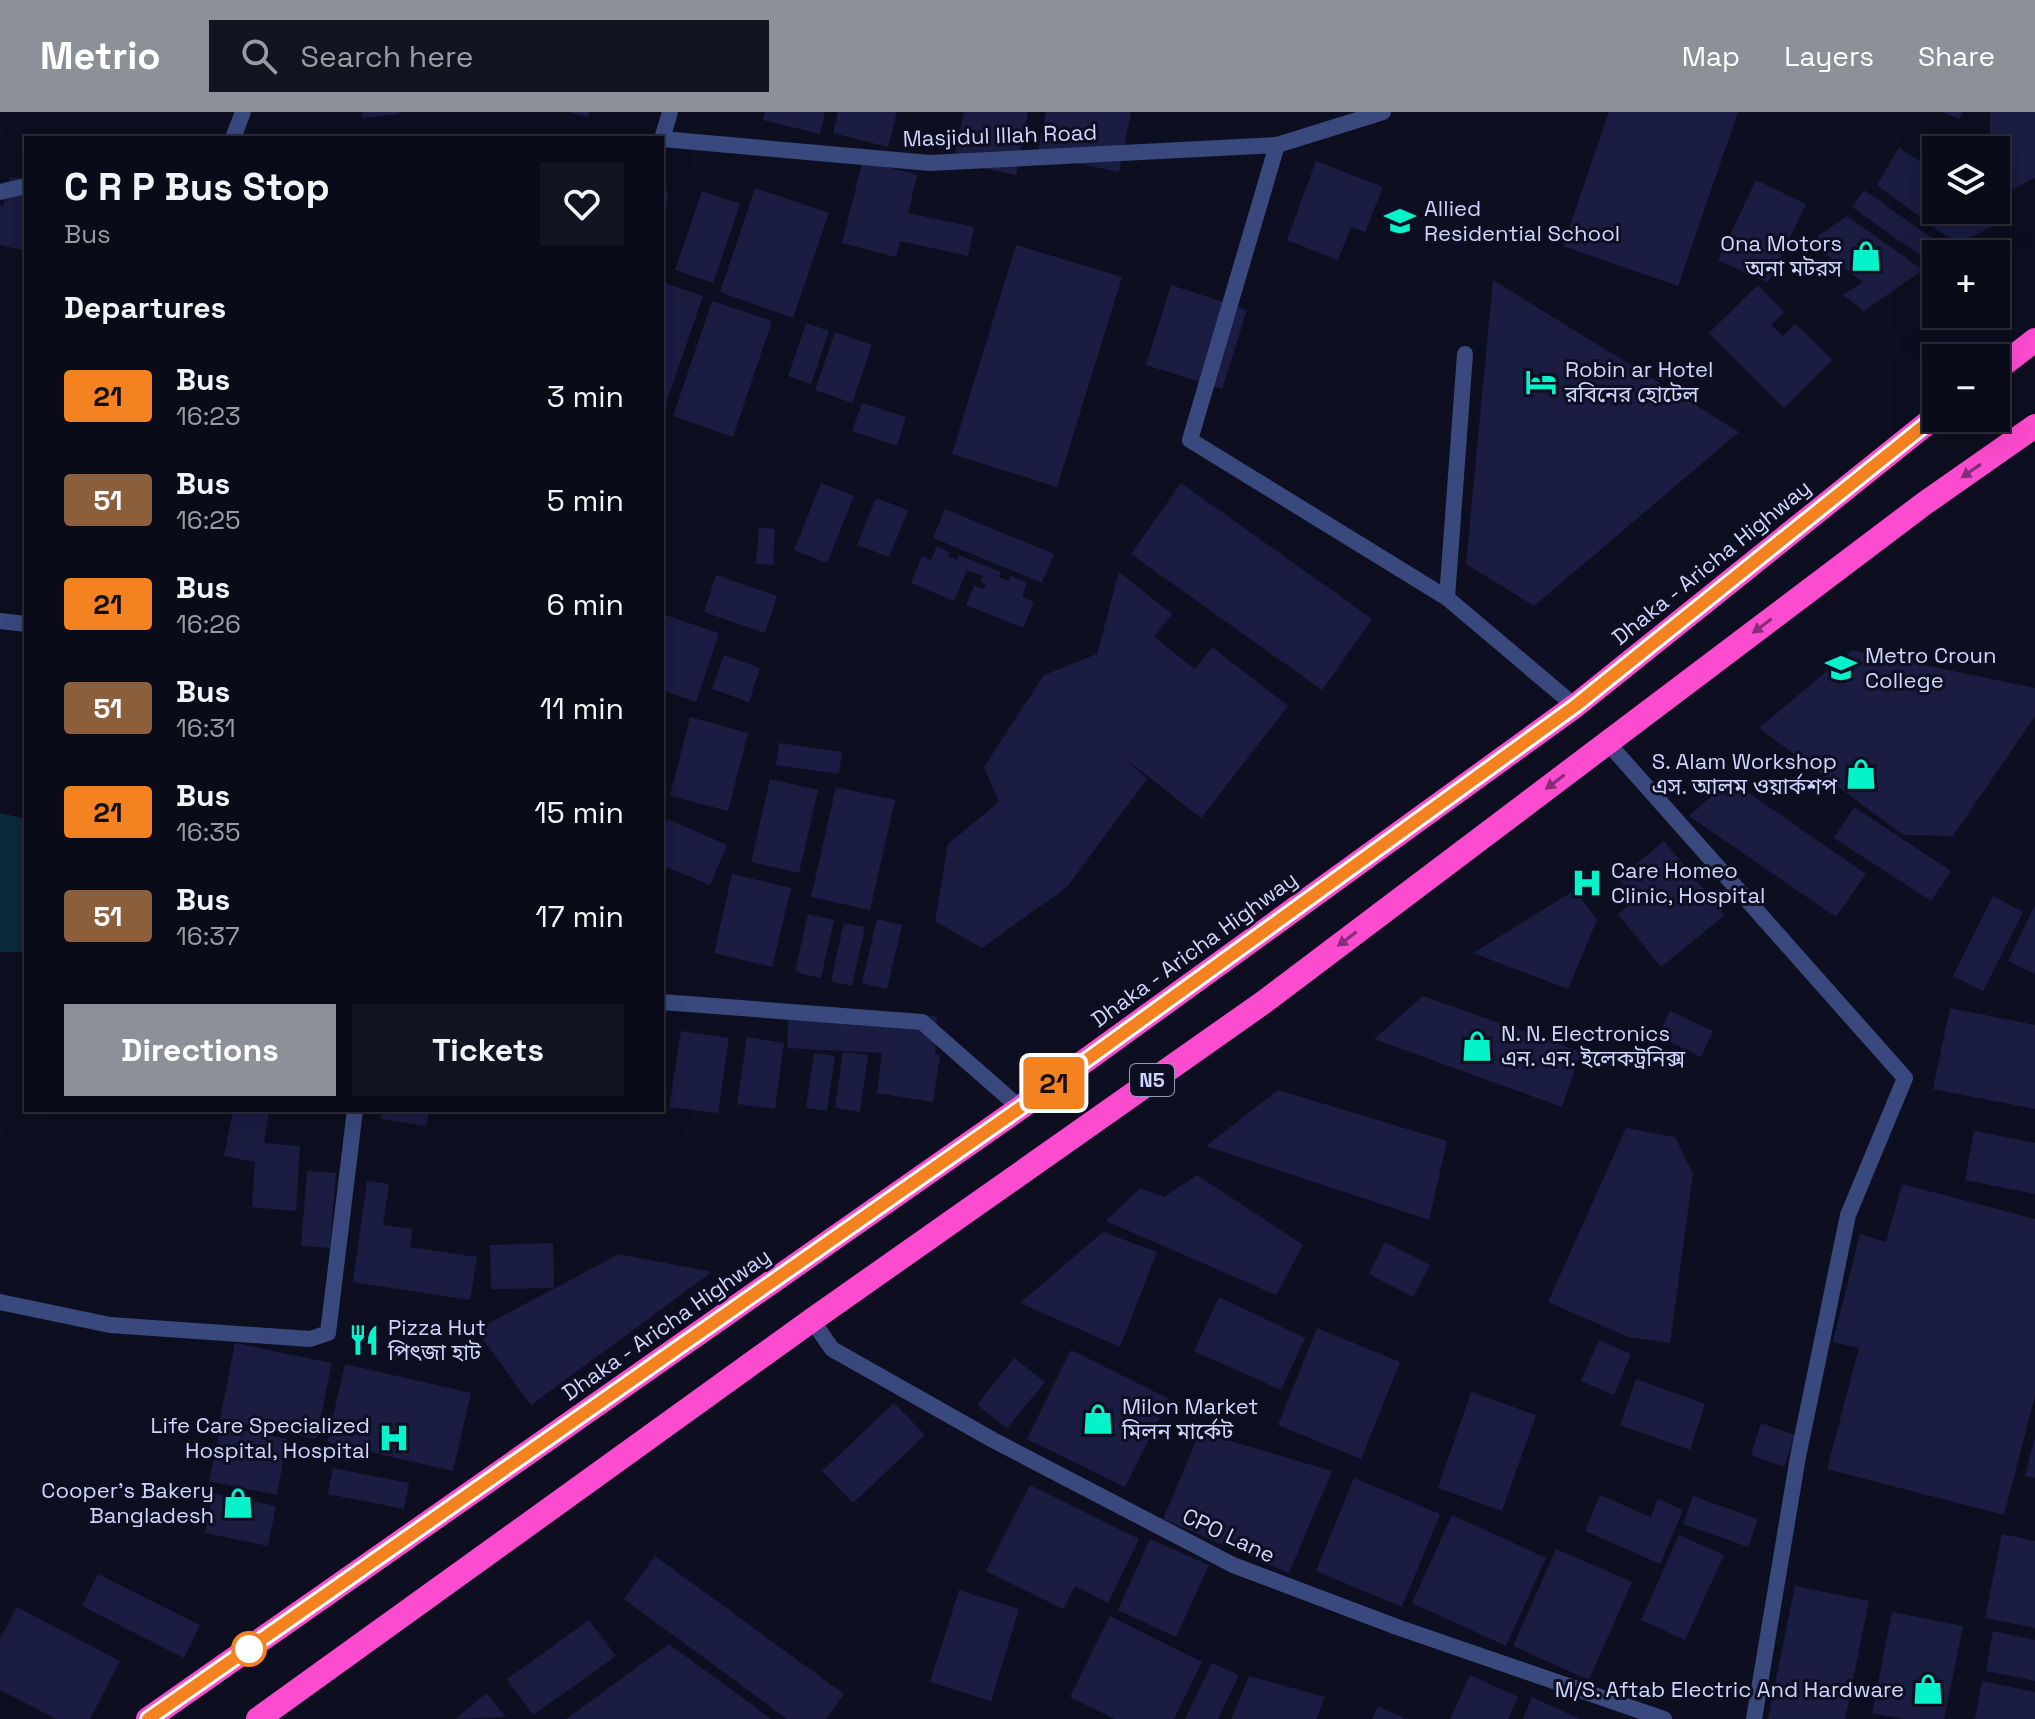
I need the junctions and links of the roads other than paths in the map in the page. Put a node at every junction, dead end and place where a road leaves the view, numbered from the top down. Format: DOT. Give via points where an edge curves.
graph roads {
  1 [pos="243,112"];
  2 [pos="670,112"];
  3 [pos="1383,112"];
  4 [pos="234,136"];
  5 [pos="663,136"];
  6 [pos="664,139"];
  7 [pos="1277,145"];
  8 [pos="24,186"];
  9 [pos="0,192"];
  10 [pos="2035,340"];
  11 [pos="1465,354"];
  12 [pos="2010,359"];
  13 [pos="2035,426"];
  14 [pos="1922,427"];
  15 [pos="1447,598"];
  16 [pos="0,621"];
  17 [pos="24,624"];
  18 [pos="1575,706"];
  19 [pos="1607,742"];
  20 [pos="664,1002"];
  21 [pos="1020,1108"];
  22 [pos="355,1112"];
  23 [pos="0,1302"];
  24 [pos="812,1320"];
  25 [pos="148,1719"];
  26 [pos="258,1719"];
  27 [pos="1664,1719"];
  28 [pos="1754,1719"];
  1 -- 4 [label="street"];
  2 -- 5 [label="street"];
  3 -- 7 [label="street, Masjidul Illah Road"];
  6 -- 7 [label="street, Masjidul Illah Road" via="930,163"];
  7 -- 15 [label="street" via="1190,440"];
  8 -- 9 [label="street"];
  10 -- 12 [label="highway"];
  11 -- 15 [label="street"];
  13 -- 19 [label="highway, N5, one-way"];
  14 -- 18 [label="highway, Dhaka - Aricha Highway / N5"];
  15 -- 18 [label="street"];
  16 -- 17 [label="street"];
  18 -- 21 [label="highway, Dhaka - Aricha Highway / N5"];
  19 -- 24 [label="highway, N5, one-way" via="1264,1002"];
  19 -- 28 [label="street" via="1905,1078 1848,1215 1798,1457"];
  20 -- 21 [label="street" via="922,1022"];
  21 -- 25 [label="highway, Dhaka - Aricha Highway / N5"];
  22 -- 23 [label="street" via="328,1333 310,1339 110,1325"];
  24 -- 26 [label="highway, N5"];
  24 -- 27 [label="street, CPO Lane" via="832,1349 1233,1565"];
}
